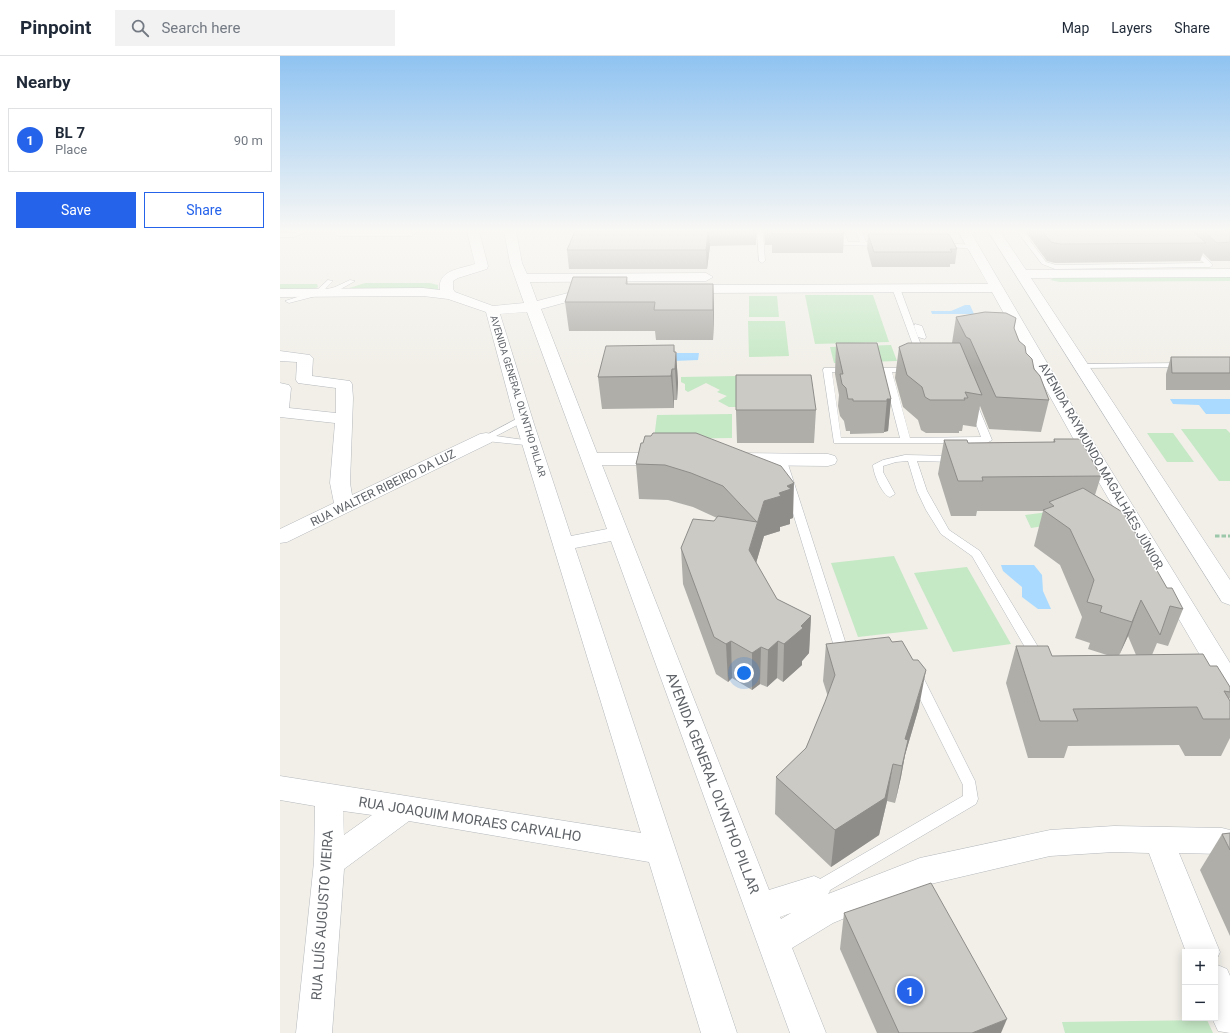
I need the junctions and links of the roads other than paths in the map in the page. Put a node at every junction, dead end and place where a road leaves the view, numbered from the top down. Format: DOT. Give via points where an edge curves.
graph roads {
  1 [pos="452,277"];
  2 [pos="991,277"];
  3 [pos="1024,277"];
  4 [pos="1142,277"];
  5 [pos="522,278"];
  6 [pos="1026,280"];
  7 [pos="280,281"];
  8 [pos="330,281"];
  9 [pos="352,281"];
  10 [pos="994,282"];
  11 [pos="1230,284"];
  12 [pos="448,288"];
  13 [pos="896,288"];
  14 [pos="319,293"];
  15 [pos="282,301"];
  16 [pos="533,307"];
  17 [pos="492,310"];
  18 [pos="918,326"];
  19 [pos="922,337"];
  20 [pos="280,356"];
  21 [pos="1191,365"];
  22 [pos="1080,366"];
  23 [pos="886,370"];
  24 [pos="926,370"];
  25 [pos="280,388"];
  26 [pos="345,398"];
  27 [pos="309,415"];
  28 [pos="524,418"];
  29 [pos="344,419"];
  30 [pos="486,438"];
  31 [pos="906,441"];
  32 [pos="532,444"];
  33 [pos="781,458"];
  34 [pos="590,459"];
  35 [pos="680,459"];
  36 [pos="719,459"];
  37 [pos="912,459"];
  38 [pos="966,459"];
  39 [pos="828,460"];
  40 [pos="340,483"];
  41 [pos="381,488"];
  42 [pos="890,494"];
  43 [pos="345,506"];
  44 [pos="618,533"];
  45 [pos="280,537"];
  46 [pos="564,544"];
  47 [pos="1230,597"];
  48 [pos="862,656"];
  49 [pos="1041,664"];
  50 [pos="903,665"];
  51 [pos="1230,684"];
  52 [pos="280,788"];
  53 [pos="329,797"];
  54 [pos="405,808"];
  55 [pos="1159,840"];
  56 [pos="1230,843"];
  57 [pos="660,850"];
  58 [pos="328,862"];
  59 [pos="920,872"];
  60 [pos="814,891"];
  61 [pos="934,900"];
  62 [pos="760,908"];
  63 [pos="773,942"];
  64 [pos="1202,949"];
  65 [pos="1217,985"];
  66 [pos="1230,1019"];
  67 [pos="314,1033"];
  68 [pos="719,1033"];
  69 [pos="808,1033"];
  1 -- 12 [label="street"];
  2 -- 10 [label="street, AVENIDA RAYMUNDO MAGALHÃES JÚNIOR"];
  3 -- 6 [label="street"];
  4 -- 6 [label="street"];
  5 -- 10 [label="street"];
  5 -- 16 [label="street, AVENIDA GENERAL OLYNTHO PILLAR"];
  6 -- 11 [label="street"];
  6 -- 22 [label="street"];
  7 -- 8 [label="street"];
  8 -- 9 [label="street"];
  8 -- 14 [label="lane"];
  9 -- 12 [label="street"];
  9 -- 14 [label="lane" via="337,289"];
  10 -- 13 [label="street"];
  10 -- 51 [label="street, AVENIDA RAYMUNDO MAGALHÃES JÚNIOR" via="1074,438"];
  12 -- 14 [label="street" via="423,292"];
  12 -- 17 [label="street, AVENIDA GENERAL OLYNTHO PILLAR"];
  13 -- 16 [label="street" via="598,290 579,292"];
  13 -- 24 [label="lane"];
  14 -- 15 [label="street"];
  16 -- 17 [label="street"];
  16 -- 34 [label="street, AVENIDA GENERAL OLYNTHO PILLAR"];
  17 -- 28 [label="street, AVENIDA GENERAL OLYNTHO PILLAR"];
  18 -- 19 [label="lane"];
  20 -- 26 [label="street" via="305,358 304,380 344,384"];
  21 -- 22 [label="lane"];
  22 -- 47 [label="street"];
  23 -- 24 [label="lane"];
  23 -- 31 [label="lane"];
  23 -- 31 [label="lane" via="827,370 837,441"];
  24 -- 31 [label="lane" via="960,370 987,440"];
  25 -- 27 [label="street" via="283,388 280,412"];
  26 -- 27 [label="street"];
  26 -- 29 [label="street"];
  27 -- 29 [label="street"];
  28 -- 30 [label="lane"];
  28 -- 32 [label="street, AVENIDA GENERAL OLYNTHO PILLAR"];
  29 -- 40 [label="street"];
  30 -- 32 [label="lane"];
  30 -- 41 [label="street, RUA WALTER RIBEIRO DA LUZ"];
  32 -- 46 [label="street, AVENIDA GENERAL OLYNTHO PILLAR"];
  33 -- 36 [label="street"];
  33 -- 39 [label="street"];
  33 -- 48 [label="lane" via="839,643 847,651"];
  34 -- 35 [label="street"];
  34 -- 44 [label="street, AVENIDA GENERAL OLYNTHO PILLAR"];
  37 -- 38 [label="lane"];
  37 -- 42 [label="lane" via="886,461 878,465 878,472"];
  37 -- 49 [label="lane" via="931,510 945,532 976,554"];
  40 -- 41 [label="street"];
  40 -- 43 [label="street"];
  41 -- 43 [label="street, RUA WALTER RIBEIRO DA LUZ"];
  43 -- 45 [label="street, RUA WALTER RIBEIRO DA LUZ"];
  44 -- 46 [label="street"];
  44 -- 62 [label="street, AVENIDA GENERAL OLYNTHO PILLAR"];
  46 -- 57 [label="street, AVENIDA GENERAL OLYNTHO PILLAR"];
  50 -- 60 [label="lane" via="916,676 970,785 971,799"];
  52 -- 53 [label="street, RUA JOAQUIM MORAES CARVALHO"];
  53 -- 54 [label="street, RUA JOAQUIM MORAES CARVALHO"];
  53 -- 58 [label="street, RUA LUÍS AUGUSTO VIEIRA"];
  54 -- 57 [label="street, RUA JOAQUIM MORAES CARVALHO"];
  54 -- 58 [label="street"];
  55 -- 56 [label="street"];
  55 -- 59 [label="street" via="1114,839 1050,843"];
  55 -- 64 [label="street"];
  57 -- 68 [label="street, AVENIDA GENERAL OLYNTHO PILLAR"];
  58 -- 67 [label="street, RUA LUÍS AUGUSTO VIEIRA"];
  59 -- 61 [label="street"];
  59 -- 63 [label="street" via="822,912"];
  60 -- 62 [label="street"];
  62 -- 63 [label="street, AVENIDA GENERAL OLYNTHO PILLAR"];
  63 -- 69 [label="street, AVENIDA GENERAL OLYNTHO PILLAR"];
  65 -- 66 [label="street"];
}
